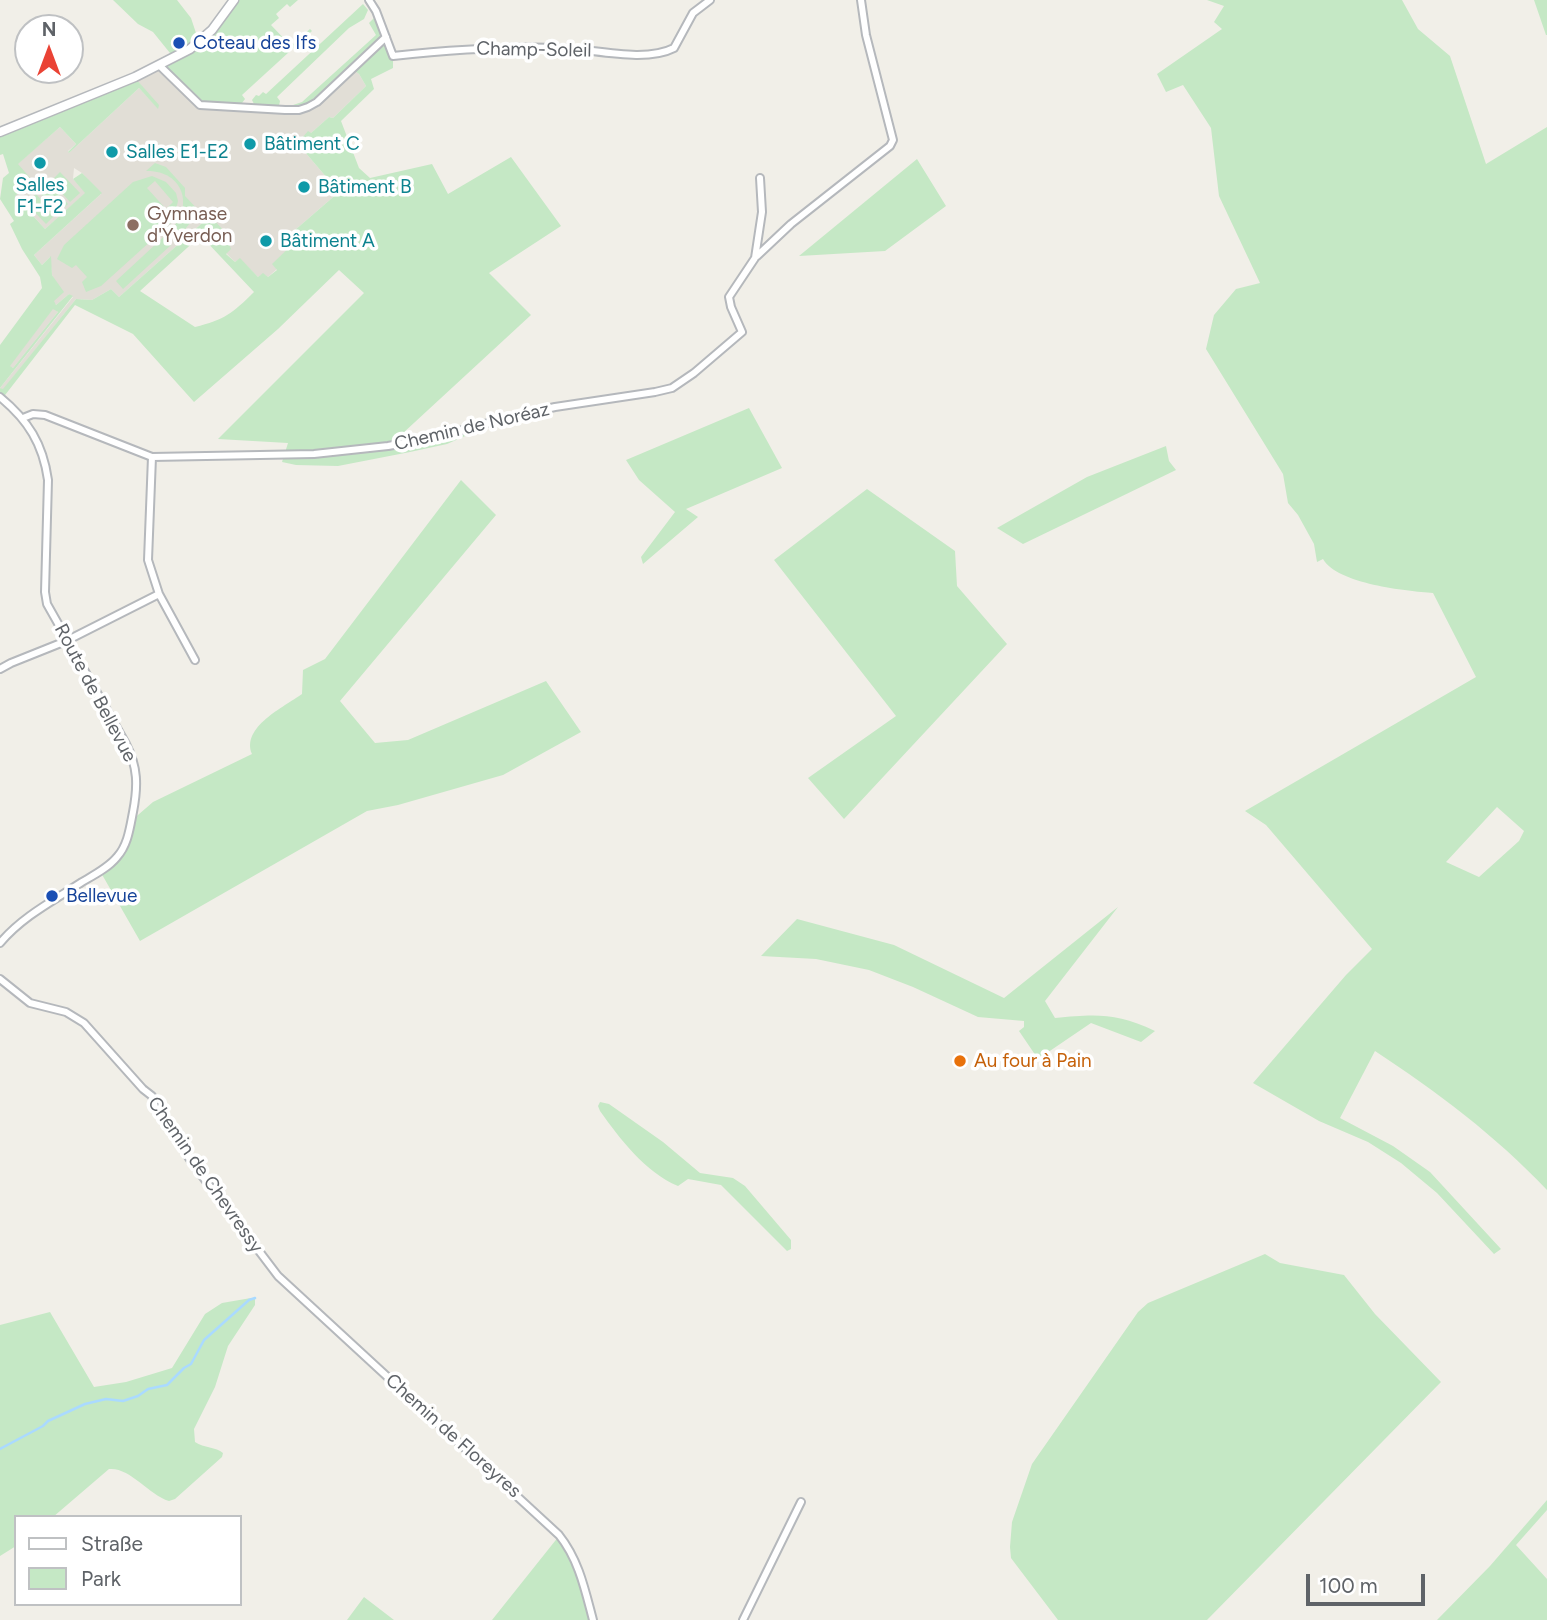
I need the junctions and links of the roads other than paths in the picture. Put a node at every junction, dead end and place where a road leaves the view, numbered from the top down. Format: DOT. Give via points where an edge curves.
graph roads {
  1 [pos="234,0"];
  2 [pos="369,0"];
  3 [pos="710,0"];
  4 [pos="861,0"];
  5 [pos="386,37"];
  6 [pos="160,66"];
  7 [pos="0,132"];
  8 [pos="760,178"];
  9 [pos="755,258"];
  10 [pos="0,397"];
  11 [pos="23,418"];
  12 [pos="152,457"];
  13 [pos="159,594"];
  14 [pos="66,641"];
  15 [pos="195,660"];
  16 [pos="0,669"];
  17 [pos="0,943"];
  18 [pos="0,979"];
  19 [pos="278,1276"];
  20 [pos="801,1502"];
  21 [pos="593,1620"];
  22 [pos="743,1620"];
  1 -- 6 [label="street" via="201,40"];
  2 -- 5 [label="street, Champ-Soleil"];
  3 -- 5 [label="street, Champ-Soleil" via="692,13 678,44 658,54 498,48 393,56"];
  4 -- 9 [label="street" via="893,140"];
  5 -- 6 [label="street" via="317,102 299,110 200,105"];
  6 -- 7 [label="street"];
  8 -- 9 [label="street, Chemin de Noréaz" via="762,212"];
  9 -- 12 [label="street, Chemin de Noréaz" via="729,297 742,332 672,388 555,407 388,446 314,454"];
  10 -- 11 [label="street, Route de Bellevue"];
  11 -- 12 [label="street, Chemin de Noréaz" via="45,415"];
  11 -- 14 [label="street, Route de Bellevue" via="37,439 47,473 46,598"];
  12 -- 13 [label="street" via="148,550"];
  13 -- 14 [label="street"];
  13 -- 15 [label="street"];
  14 -- 16 [label="street"];
  14 -- 17 [label="street, Route de Bellevue" via="134,762 137,787 131,821 126,842 113,862 29,915"];
  18 -- 19 [label="street, Chemin de Chevressy" via="30,1003 66,1012 96,1034 152,1096 155,1108 193,1164"];
  19 -- 21 [label="street, Chemin de Floreyres" via="549,1524 574,1557"];
  20 -- 22 [label="street"];
}
